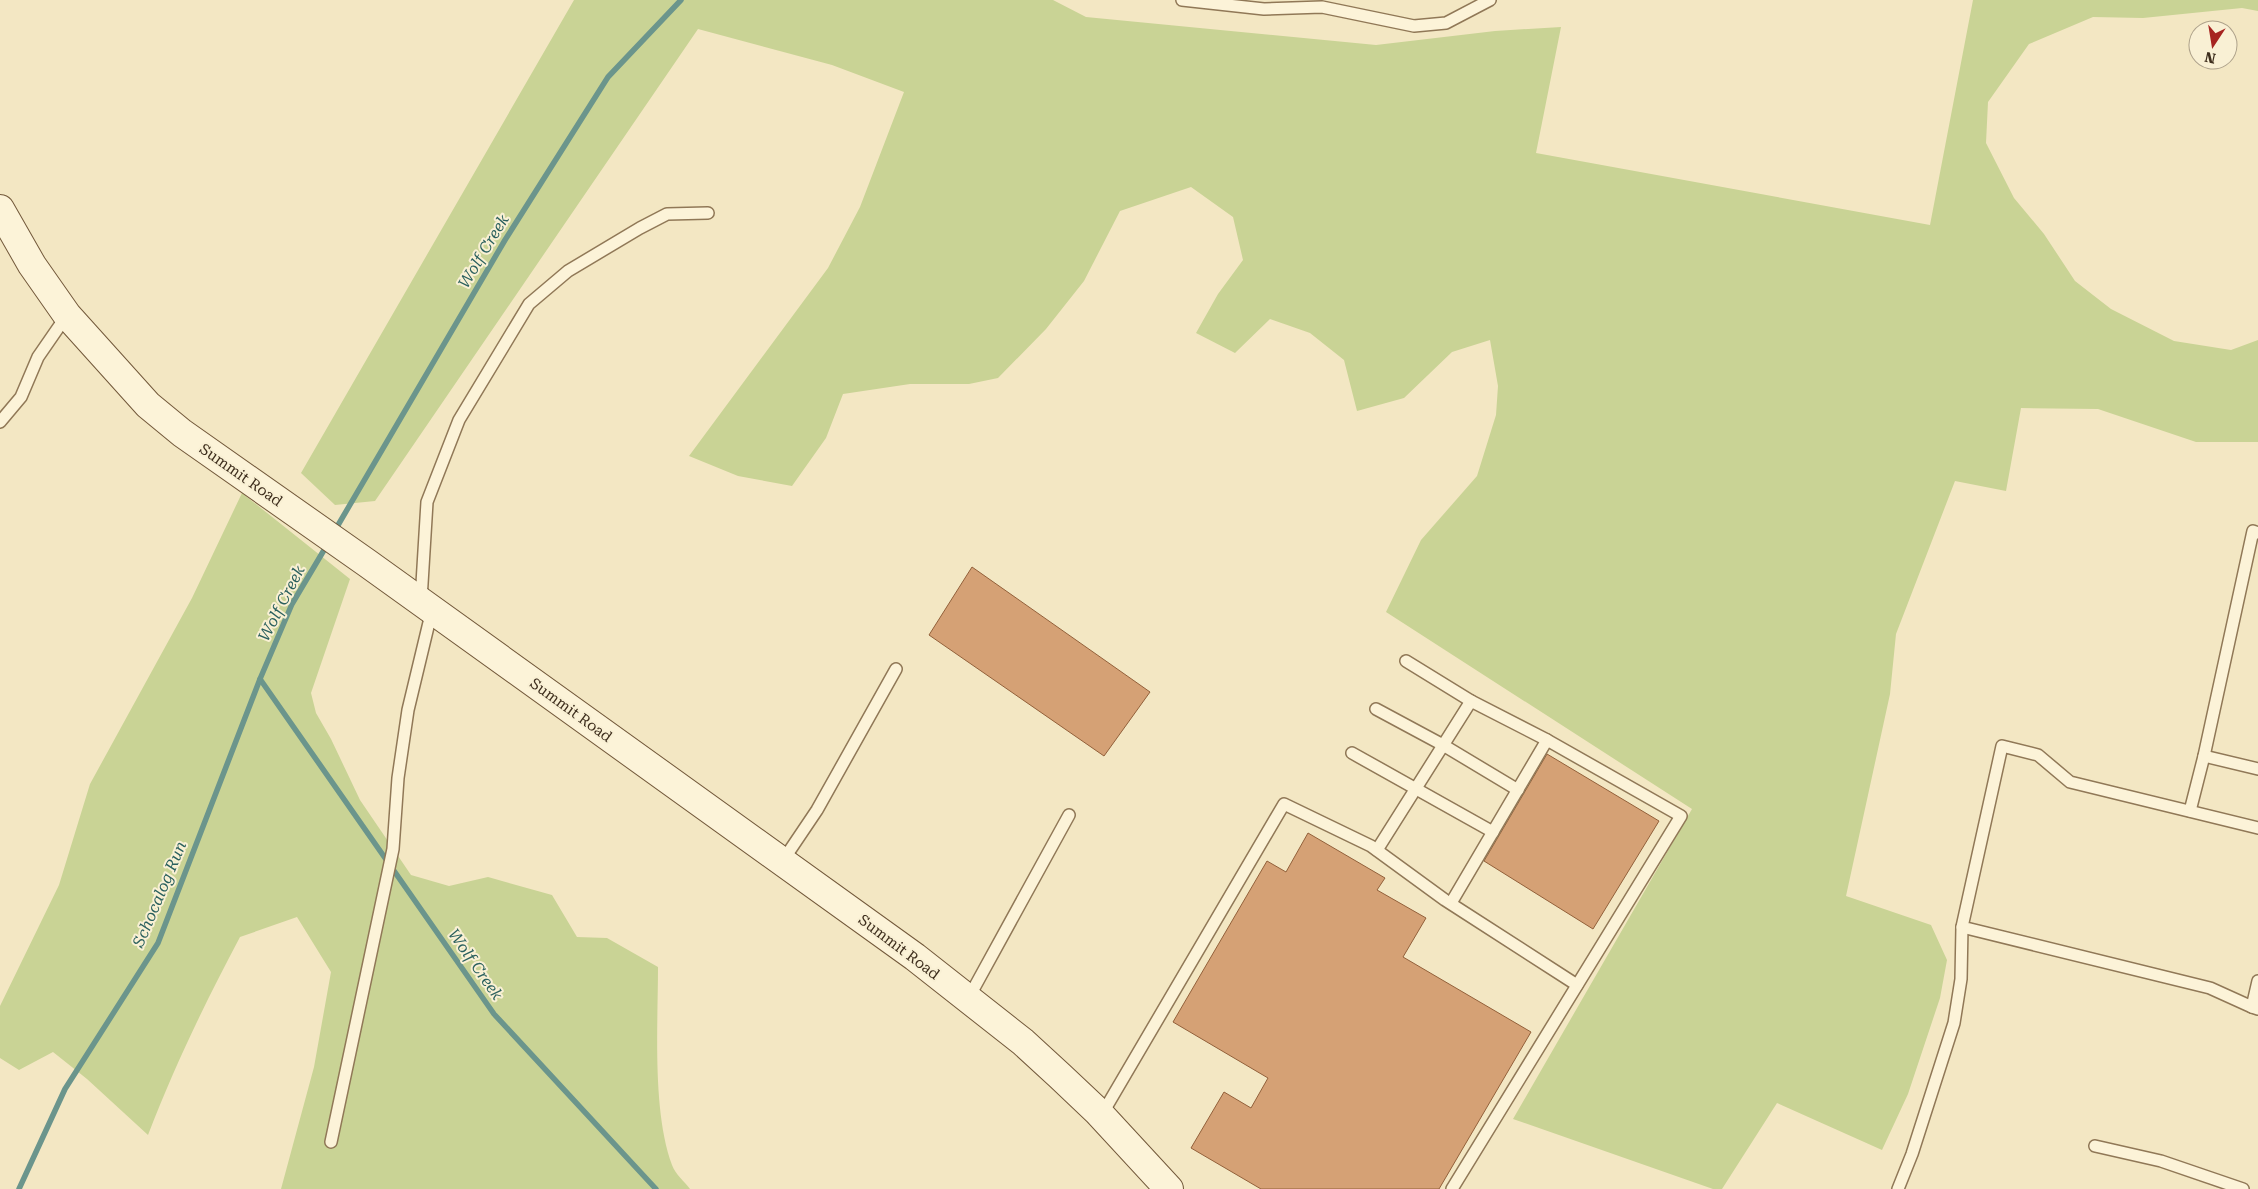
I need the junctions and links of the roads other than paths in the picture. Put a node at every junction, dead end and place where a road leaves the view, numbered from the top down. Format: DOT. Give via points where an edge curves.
graph roads {
  1 [pos="1182,0"];
  2 [pos="1490,0"];
  3 [pos="708,213"];
  4 [pos="1,215"];
  5 [pos="67,315"];
  6 [pos="0,422"];
  7 [pos="2258,533"];
  8 [pos="426,606"];
  9 [pos="1406,661"];
  10 [pos="896,668"];
  11 [pos="1470,701"];
  12 [pos="1376,710"];
  13 [pos="1547,740"];
  14 [pos="1443,745"];
  15 [pos="1352,753"];
  16 [pos="2204,756"];
  17 [pos="2258,770"];
  18 [pos="1415,789"];
  19 [pos="1518,790"];
  20 [pos="2190,811"];
  21 [pos="1069,816"];
  22 [pos="2258,828"];
  23 [pos="1493,832"];
  24 [pos="1377,850"];
  25 [pos="782,862"];
  26 [pos="1451,903"];
  27 [pos="1962,927"];
  28 [pos="2258,981"];
  29 [pos="1577,985"];
  30 [pos="968,999"];
  31 [pos="2255,1008"];
  32 [pos="1101,1116"];
  33 [pos="331,1142"];
  34 [pos="2095,1146"];
  35 [pos="1169,1189"];
  36 [pos="1452,1189"];
  37 [pos="1898,1189"];
  38 [pos="2243,1189"];
  1 -- 2 [label="lane" via="1264,9 1322,6 1414,26 1446,23"];
  3 -- 8 [label="lane" via="666,214 568,271 529,304 459,420 427,502"];
  4 -- 5 [label="street, Summit Road"];
  5 -- 6 [label="lane" via="38,357 21,397"];
  5 -- 8 [label="street, Summit Road" via="148,405 182,433"];
  7 -- 16 [label="lane" via="2252,531"];
  8 -- 25 [label="street, Summit Road"];
  8 -- 33 [label="lane" via="398,778 393,849"];
  9 -- 11 [label="lane"];
  10 -- 25 [label="lane" via="817,810"];
  11 -- 13 [label="lane"];
  11 -- 14 [label="lane"];
  12 -- 14 [label="lane"];
  13 -- 19 [label="lane"];
  13 -- 29 [label="lane" via="1680,816"];
  14 -- 18 [label="lane"];
  14 -- 19 [label="lane"];
  15 -- 18 [label="lane"];
  16 -- 17 [label="lane"];
  16 -- 20 [label="lane"];
  18 -- 23 [label="lane"];
  18 -- 24 [label="lane"];
  19 -- 23 [label="lane"];
  20 -- 22 [label="lane"];
  20 -- 27 [label="lane" via="2070,782 2038,755 2002,746"];
  21 -- 30 [label="lane"];
  23 -- 26 [label="lane"];
  24 -- 26 [label="lane"];
  24 -- 32 [label="lane" via="1284,804"];
  25 -- 30 [label="street, Summit Road"];
  26 -- 29 [label="lane"];
  27 -- 31 [label="lane" via="2210,988"];
  27 -- 37 [label="lane" via="1961,979 1954,1023"];
  28 -- 31 [label="lane"];
  29 -- 36 [label="lane"];
  30 -- 32 [label="street, Summit Road" via="1023,1042"];
  32 -- 35 [label="street, Summit Road"];
  34 -- 38 [label="lane" via="2161,1161"];
}
